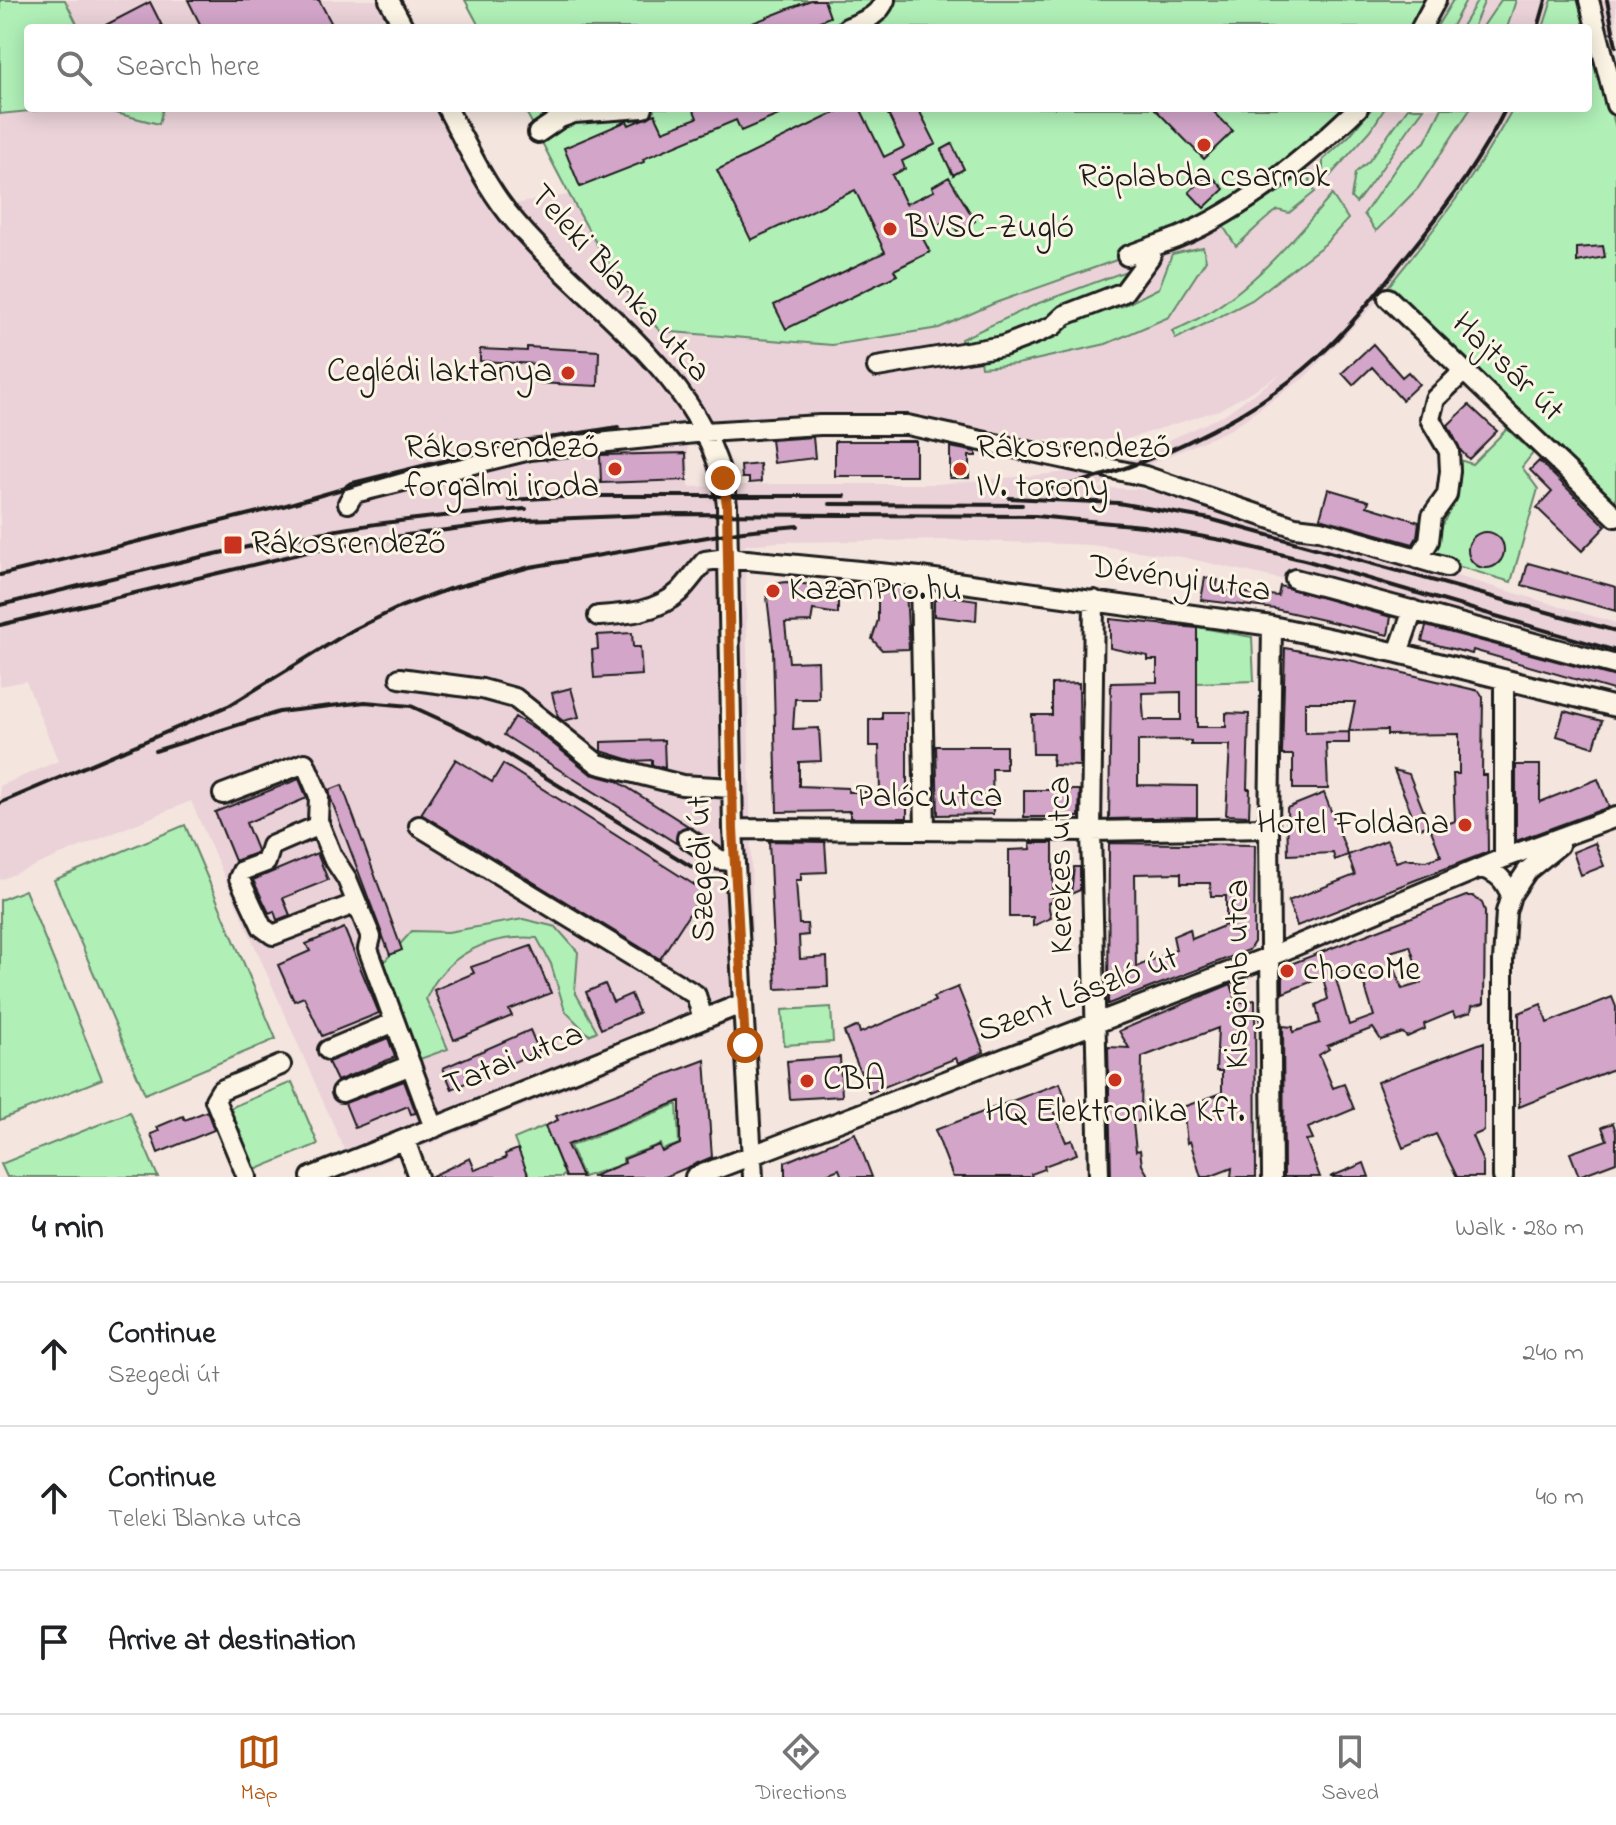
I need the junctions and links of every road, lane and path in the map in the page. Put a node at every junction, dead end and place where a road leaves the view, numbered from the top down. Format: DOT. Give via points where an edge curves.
graph roads {
  1 [pos="389,0"];
  2 [pos="885,0"];
  3 [pos="1436,0"];
  4 [pos="1589,0"];
  5 [pos="402,24"];
  6 [pos="856,24"];
  7 [pos="1423,24"];
  8 [pos="1616,105"];
  9 [pos="449,112"];
  10 [pos="588,112"];
  11 [pos="1354,112"];
  12 [pos="538,133"];
  13 [pos="1154,246"];
  14 [pos="1127,256"];
  15 [pos="1388,298"];
  16 [pos="877,367"];
  17 [pos="1464,371"];
  18 [pos="705,432"];
  19 [pos="348,503"];
  20 [pos="1616,517"];
  21 [pos="727,558"];
  22 [pos="1418,559"];
  23 [pos="1447,567"];
  24 [pos="920,577"];
  25 [pos="1295,579"];
  26 [pos="1094,600"];
  27 [pos="1413,610"];
  28 [pos="598,616"];
  29 [pos="1272,626"];
  30 [pos="1398,653"];
  31 [pos="1616,665"];
  32 [pos="400,678"];
  33 [pos="1504,679"];
  34 [pos="1616,707"];
  35 [pos="732,788"];
  36 [pos="223,794"];
  37 [pos="1616,817"];
  38 [pos="320,825"];
  39 [pos="419,826"];
  40 [pos="1269,828"];
  41 [pos="733,829"];
  42 [pos="925,830"];
  43 [pos="1091,831"];
  44 [pos="1578,833"];
  45 [pos="687,838"];
  46 [pos="1504,858"];
  47 [pos="734,861"];
  48 [pos="1481,868"];
  49 [pos="1511,895"];
  50 [pos="357,903"];
  51 [pos="1271,956"];
  52 [pos="741,1004"];
  53 [pos="703,1019"];
  54 [pos="395,1022"];
  55 [pos="1097,1023"];
  56 [pos="328,1050"];
  57 [pos="281,1065"];
  58 [pos="411,1065"];
  59 [pos="342,1092"];
  60 [pos="434,1128"];
  61 [pos="405,1140"];
  62 [pos="752,1154"];
  63 [pos="247,1177"];
  64 [pos="311,1177"];
  65 [pos="418,1177"];
  66 [pos="695,1177"];
  67 [pos="753,1177"];
  68 [pos="1099,1177"];
  69 [pos="1272,1177"];
  70 [pos="1503,1177"];
  1 -- 5 [label="street"];
  2 -- 6 [label="street" via="881,10"];
  3 -- 7 [label="street"];
  4 -- 8 [label="street"];
  9 -- 18 [label="street, Teleki Blanka utca" via="508,212 647,353"];
  10 -- 12 [label="street" via="560,118"];
  11 -- 13 [label="street" via="1260,190"];
  13 -- 14 [label="street"];
  13 -- 16 [label="street" via="1124,292 1065,315 1053,326 1003,346"];
  15 -- 17 [label="street, Hajtsár út"];
  17 -- 20 [label="street, Hajtsár út"];
  17 -- 22 [label="street" via="1435,399 1430,419 1449,451 1450,471 1447,495 1432,516 1429,541"];
  18 -- 19 [label="street" via="530,450 354,493"];
  18 -- 21 [label="street, Teleki Blanka utca" via="724,483"];
  18 -- 22 [label="street" via="907,425 1145,476 1295,527"];
  21 -- 24 [label="street, Dévényi utca"];
  21 -- 28 [label="street" via="705,561 678,592 658,605"];
  21 -- 35 [label="street, Szegedi út"];
  22 -- 23 [label="street"];
  24 -- 26 [label="street, Dévényi utca"];
  24 -- 42 [label="street"];
  25 -- 27 [label="street"];
  26 -- 29 [label="street, Dévényi utca"];
  26 -- 43 [label="street, Kerekes utca"];
  27 -- 30 [label="street"];
  27 -- 31 [label="street"];
  29 -- 30 [label="street, Dévényi utca"];
  29 -- 40 [label="street, Kisgömb utca"];
  30 -- 33 [label="street, Dévényi utca"];
  32 -- 35 [label="street" via="515,698 598,764 682,785"];
  33 -- 34 [label="street, Dévényi utca"];
  33 -- 46 [label="street"];
  35 -- 41 [label="street, Szegedi út"];
  36 -- 38 [label="street" via="305,763 319,796"];
  37 -- 44 [label="street, Szent László út"];
  38 -- 50 [label="street"];
  38 -- 50 [label="street" via="271,846 266,862 242,871 239,878 256,915 273,935"];
  39 -- 53 [label="street" via="696,995"];
  40 -- 43 [label="street, Palóc utca"];
  40 -- 51 [label="street, Kisgömb utca"];
  41 -- 42 [label="street, Palóc utca"];
  41 -- 47 [label="street, Szegedi út"];
  42 -- 43 [label="street, Palóc utca"];
  43 -- 55 [label="street, Kerekes utca"];
  44 -- 46 [label="street, Szent László út"];
  44 -- 49 [label="street" via="1527,871"];
  45 -- 47 [label="street" via="720,860"];
  46 -- 48 [label="street, Szent László út"];
  47 -- 52 [label="street, Szegedi út"];
  48 -- 49 [label="street" via="1504,880"];
  48 -- 51 [label="street, Szent László út"];
  49 -- 70 [label="street" via="1503,961"];
  50 -- 54 [label="street"];
  51 -- 55 [label="street, Szent László út"];
  51 -- 69 [label="street, Kisgömb utca"];
  52 -- 53 [label="street, Tatai utca"];
  52 -- 62 [label="street, Szegedi út"];
  53 -- 60 [label="street, Tatai utca"];
  54 -- 56 [label="street"];
  54 -- 58 [label="street"];
  55 -- 62 [label="street, Szent László út"];
  55 -- 68 [label="street, Kerekes utca"];
  57 -- 63 [label="street" via="221,1090 215,1100"];
  58 -- 59 [label="street"];
  58 -- 60 [label="street"];
  60 -- 61 [label="street, Tatai utca"];
  61 -- 64 [label="street, Tatai utca"];
  61 -- 65 [label="street"];
  62 -- 66 [label="street, Szent László út"];
  62 -- 67 [label="street, Szegedi út"];
}
